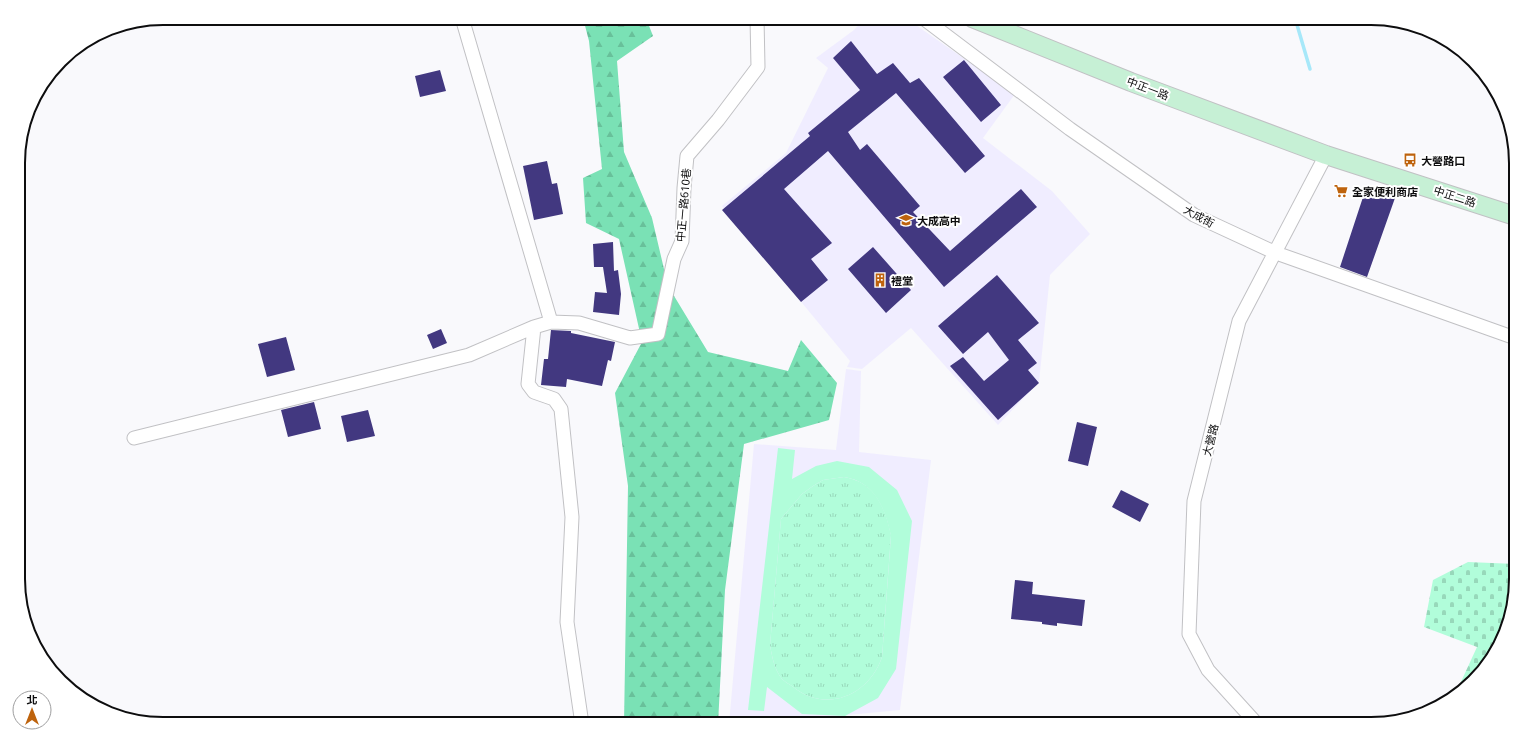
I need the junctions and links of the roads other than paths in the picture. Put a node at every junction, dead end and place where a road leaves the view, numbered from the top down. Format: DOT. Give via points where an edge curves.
graph roads {
  1 [pos="464,25"];
  2 [pos="757,25"];
  3 [pos="932,25"];
  4 [pos="989,25"];
  5 [pos="1326,155"];
  6 [pos="1509,214"];
  7 [pos="1276,253"];
  8 [pos="551,322"];
  9 [pos="534,327"];
  10 [pos="1509,336"];
  11 [pos="134,438"];
  12 [pos="581,717"];
  13 [pos="1251,717"];
  1 -- 8 [label="street"];
  2 -- 8 [label="street, 中正一路610巷" via="758,67 687,156 682,241 674,259 658,334 630,338 579,323"];
  3 -- 7 [label="street, 大成街" via="1070,129 1194,216"];
  4 -- 5 [label="main road, 中正一路" via="1131,82"];
  5 -- 6 [label="main road, 中正二路"];
  5 -- 7 [label="street, 大營路"];
  7 -- 10 [label="street, 大成街"];
  7 -- 13 [label="street, 大營路" via="1239,321 1194,501 1189,634 1208,670"];
  8 -- 9 [label="street"];
  9 -- 11 [label="street" via="468,355"];
  9 -- 12 [label="street" via="528,384 534,392 554,399 561,409 572,517 567,622"];
}
